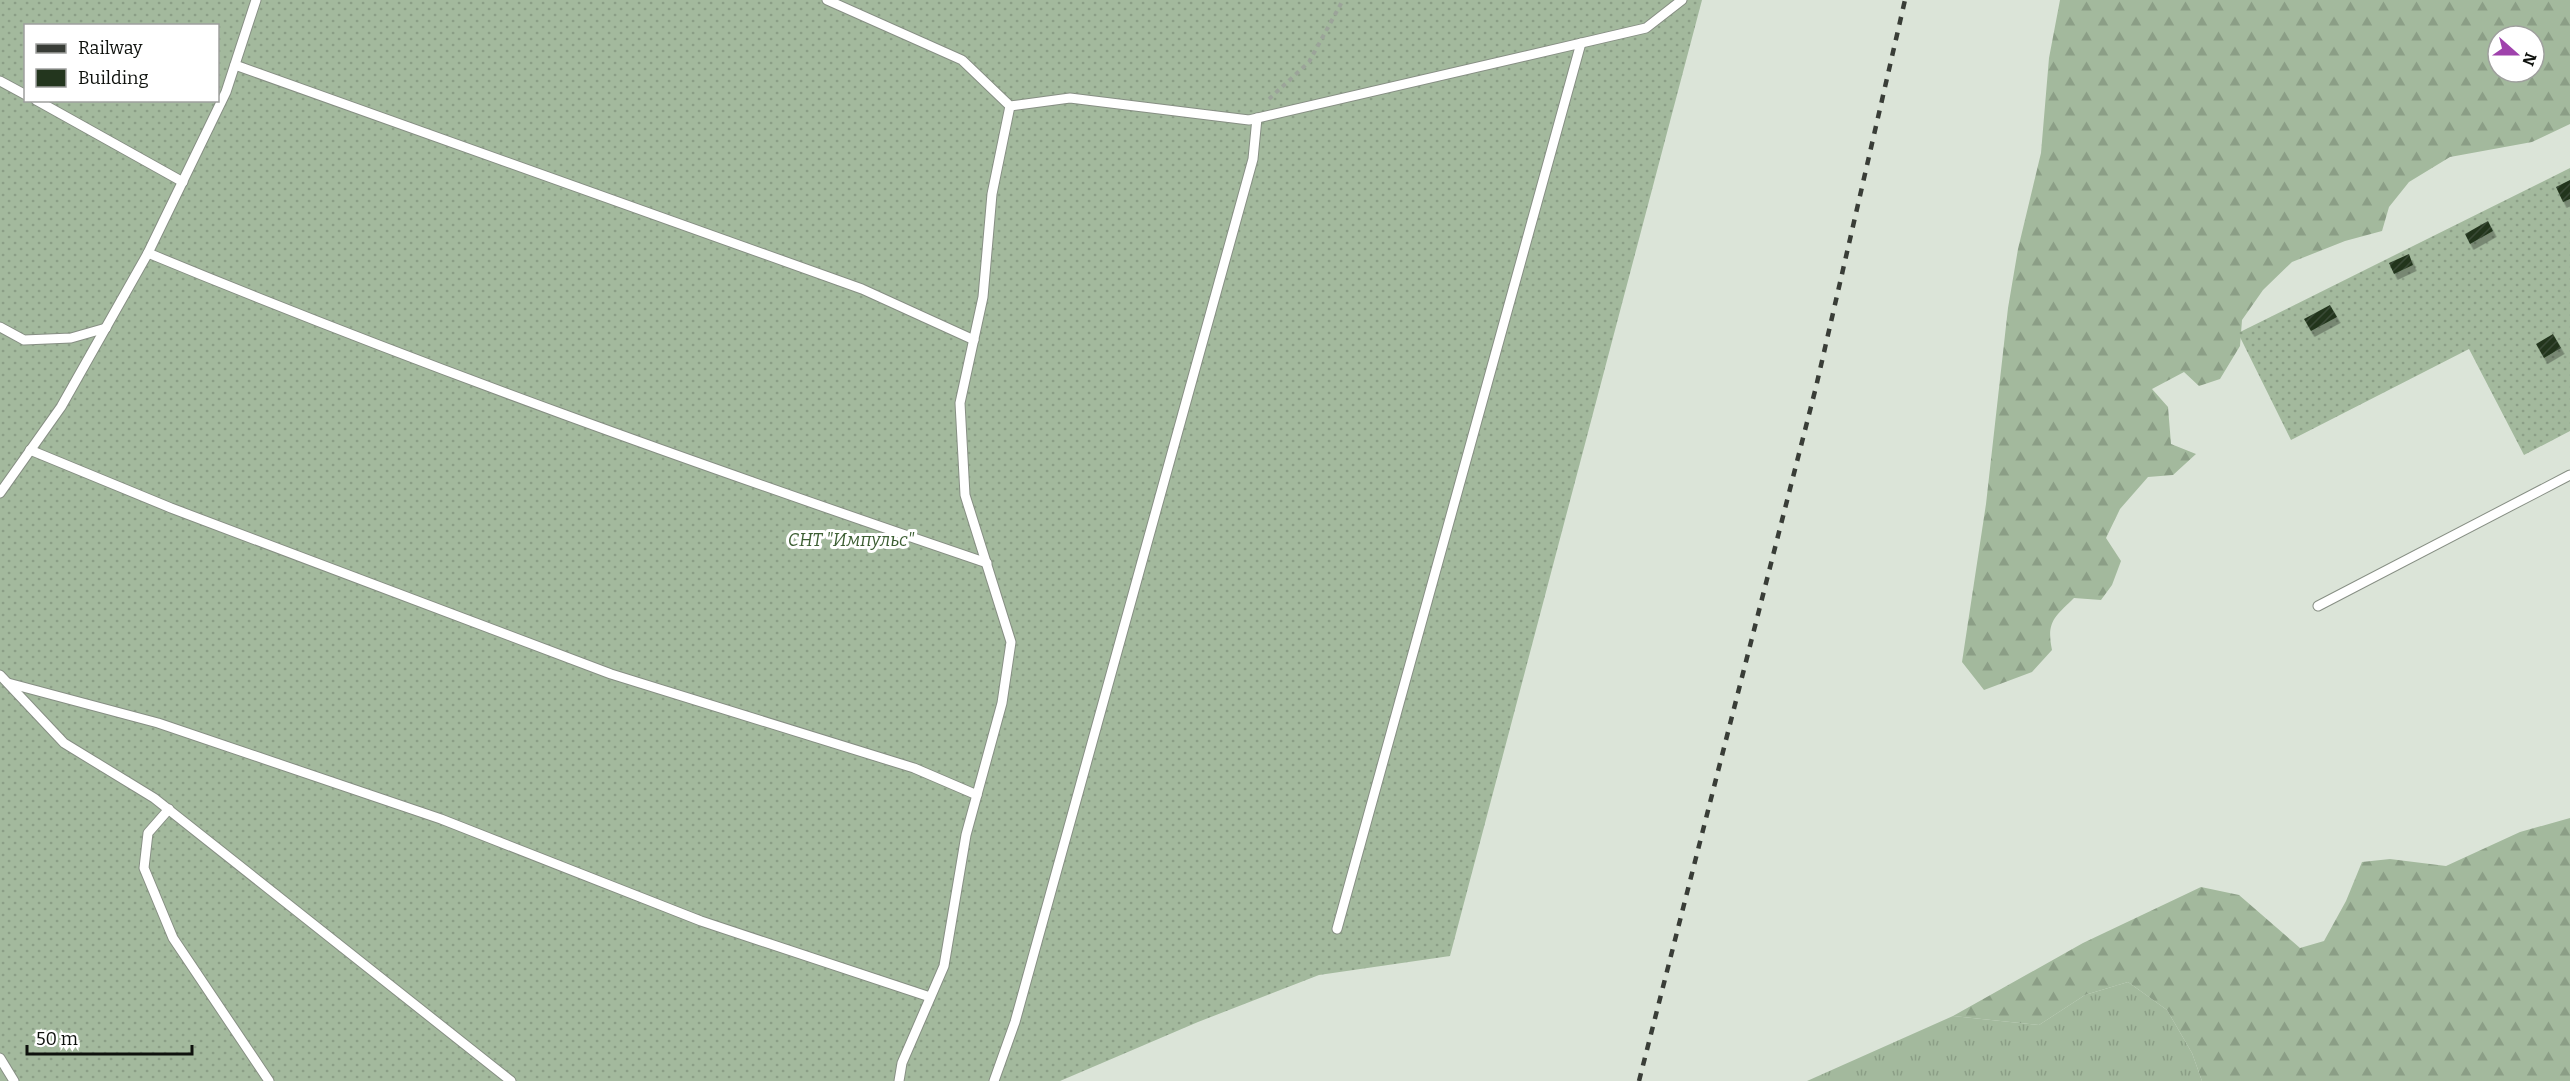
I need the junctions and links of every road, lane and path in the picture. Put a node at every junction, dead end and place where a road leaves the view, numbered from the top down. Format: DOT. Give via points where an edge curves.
graph roads {
  1 [pos="256,0"];
  2 [pos="827,0"];
  3 [pos="1343,0"];
  4 [pos="1682,0"];
  5 [pos="1581,43"];
  6 [pos="235,65"];
  7 [pos="0,81"];
  8 [pos="24,94"];
  9 [pos="40,102"];
  10 [pos="1010,106"];
  11 [pos="1257,118"];
  12 [pos="183,182"];
  13 [pos="148,253"];
  14 [pos="0,327"];
  15 [pos="106,328"];
  16 [pos="974,340"];
  17 [pos="30,450"];
  18 [pos="2570,475"];
  19 [pos="0,493"];
  20 [pos="987,563"];
  21 [pos="2318,606"];
  22 [pos="0,675"];
  23 [pos="8,683"];
  24 [pos="977,795"];
  25 [pos="169,809"];
  26 [pos="1337,929"];
  27 [pos="930,997"];
  28 [pos="0,1058"];
  29 [pos="14,1081"];
  30 [pos="269,1081"];
  31 [pos="511,1081"];
  32 [pos="899,1081"];
  33 [pos="994,1081"];
  1 -- 6 [label="lane"];
  2 -- 10 [label="lane" via="962,60"];
  3 -- 11 [label="path" via="1309,62 1272,95"];
  4 -- 5 [label="lane" via="1647,28"];
  5 -- 11 [label="lane"];
  5 -- 26 [label="lane"];
  6 -- 12 [label="lane"];
  6 -- 16 [label="lane" via="862,289"];
  7 -- 8 [label="lane"];
  9 -- 12 [label="lane"];
  10 -- 11 [label="lane" via="1070,98"];
  10 -- 16 [label="lane" via="992,194 983,297"];
  11 -- 33 [label="lane" via="1253,159 1015,1022"];
  12 -- 13 [label="lane"];
  13 -- 15 [label="lane"];
  13 -- 20 [label="lane" via="450,371"];
  14 -- 15 [label="lane" via="24,340 71,338"];
  15 -- 17 [label="lane" via="61,407"];
  16 -- 20 [label="lane" via="960,403 965,495"];
  17 -- 19 [label="lane"];
  17 -- 24 [label="lane" via="181,512 611,674 914,768"];
  18 -- 21 [label="lane"];
  20 -- 24 [label="lane" via="1011,642 1002,703"];
  22 -- 23 [label="lane"];
  23 -- 25 [label="lane" via="64,743"];
  23 -- 27 [label="lane" via="180,730 441,819 701,921"];
  24 -- 27 [label="lane" via="966,835 944,966"];
  25 -- 30 [label="lane" via="148,833 144,868 173,938"];
  25 -- 31 [label="lane"];
  27 -- 32 [label="lane"];
  28 -- 29 [label="lane"];
}
